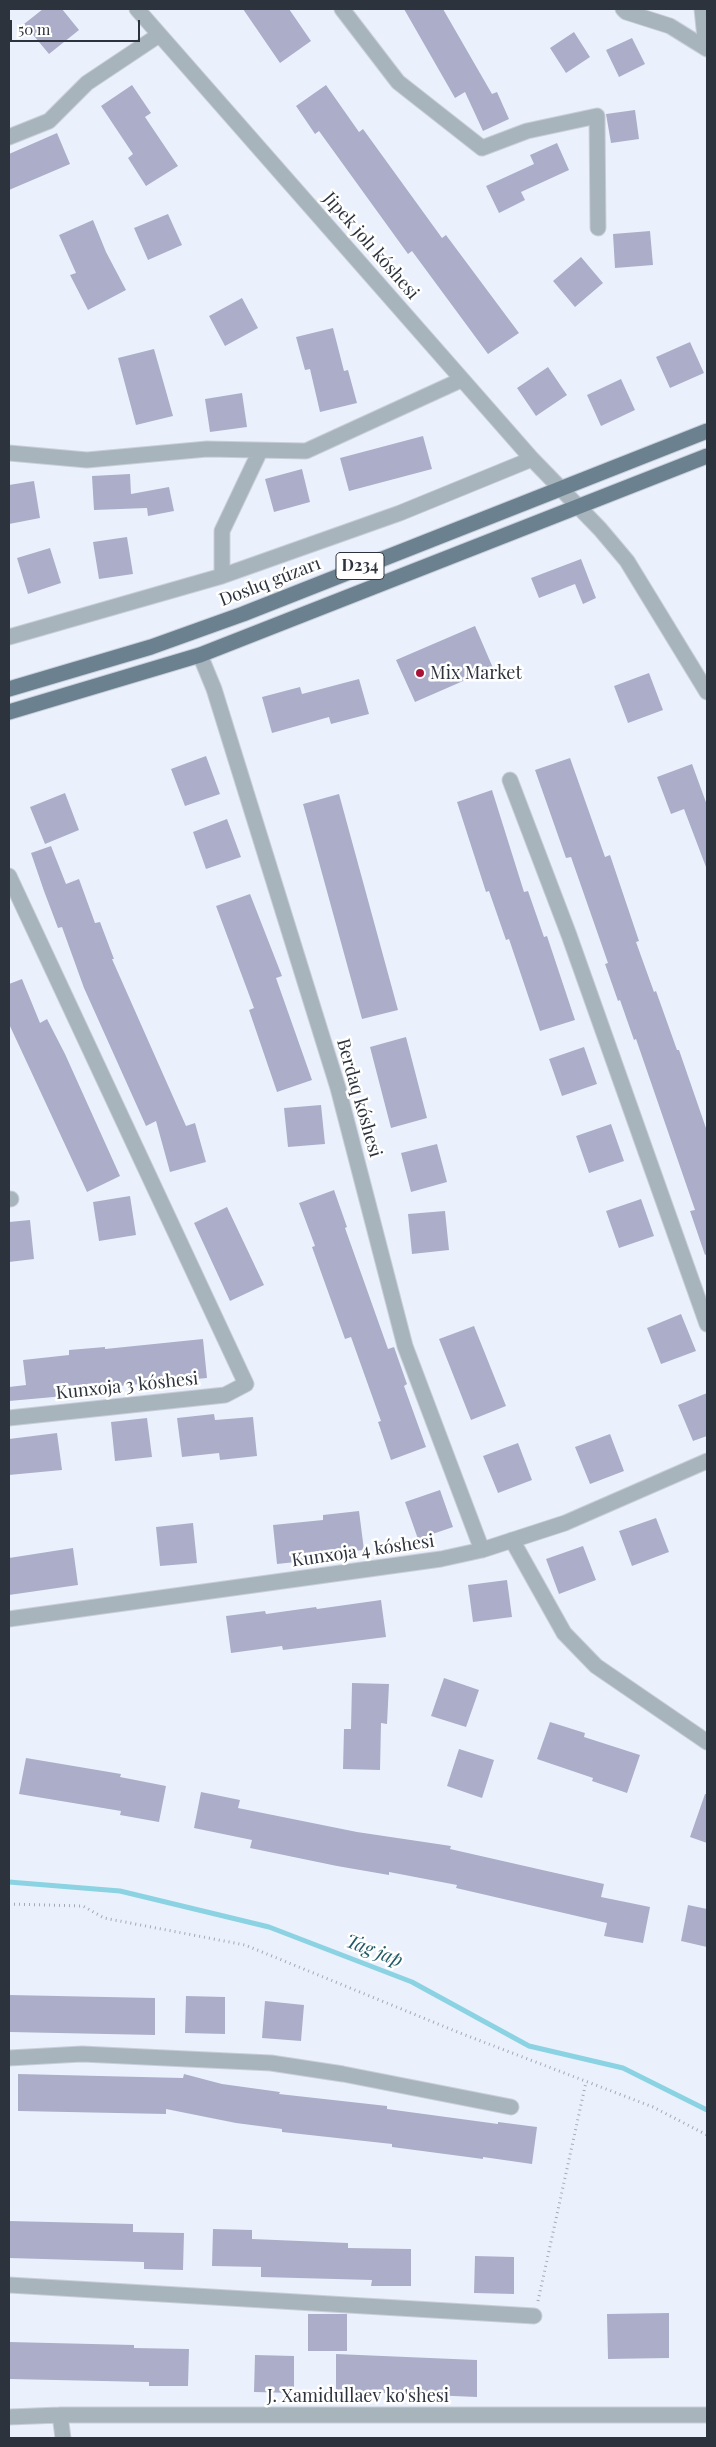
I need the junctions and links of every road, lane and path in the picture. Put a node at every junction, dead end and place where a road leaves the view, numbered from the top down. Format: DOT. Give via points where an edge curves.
graph roads {
  1 [pos="137,9"];
  2 [pos="342,9"];
  3 [pos="623,9"];
  4 [pos="702,9"];
  5 [pos="160,35"];
  6 [pos="707,48"];
  7 [pos="9,137"];
  8 [pos="598,228"];
  9 [pos="461,380"];
  10 [pos="707,431"];
  11 [pos="260,452"];
  12 [pos="9,453"];
  13 [pos="707,456"];
  14 [pos="532,459"];
  15 [pos="560,489"];
  16 [pos="577,507"];
  17 [pos="222,576"];
  18 [pos="9,637"];
  19 [pos="200,655"];
  20 [pos="9,689"];
  21 [pos="707,692"];
  22 [pos="9,712"];
  23 [pos="510,780"];
  24 [pos="9,876"];
  25 [pos="707,1324"];
  26 [pos="9,1418"];
  27 [pos="707,1461"];
  28 [pos="512,1540"];
  29 [pos="482,1550"];
  30 [pos="9,1619"];
  31 [pos="707,1742"];
  32 [pos="9,1904"];
  33 [pos="9,2058"];
  34 [pos="586,2082"];
  35 [pos="511,2107"];
  36 [pos="707,2135"];
  37 [pos="9,2285"];
  38 [pos="534,2316"];
  39 [pos="60,2415"];
  40 [pos="707,2415"];
  41 [pos="9,2417"];
  42 [pos="63,2438"];
  1 -- 5 [label="street, Jipek jolı kóshesi"];
  2 -- 8 [label="street" via="398,82 482,148 527,131 597,116"];
  3 -- 6 [label="street" via="670,26"];
  4 -- 6 [label="street"];
  5 -- 7 [label="street" via="87,83 50,121"];
  5 -- 9 [label="street, Jipek jolı kóshesi"];
  9 -- 11 [label="street" via="306,451"];
  9 -- 14 [label="street, Jipek jolı kóshesi"];
  10 -- 15 [label="main road, Doslıq gúzarı / D234"];
  11 -- 12 [label="street" via="207,449 87,460"];
  11 -- 17 [label="street" via="222,532"];
  13 -- 16 [label="main road, D234"];
  14 -- 15 [label="street, Jipek jolı kóshesi"];
  14 -- 17 [label="street" via="400,513"];
  15 -- 16 [label="street, Jipek jolı kóshesi"];
  15 -- 20 [label="main road, Doslıq gúzarı / D234" via="243,614 151,647"];
  16 -- 19 [label="main road, D234"];
  16 -- 21 [label="street, Jipek jolı kóshesi" via="628,561"];
  17 -- 18 [label="street"];
  19 -- 22 [label="main road, D234"];
  19 -- 29 [label="street, Berdaq kóshesi" via="214,689 338,1088 405,1346"];
  23 -- 25 [label="street" via="569,935"];
  24 -- 26 [label="street, Kunxoja 3 kóshesi" via="246,1384 225,1395"];
  27 -- 28 [label="street, Kunxoja 4 kóshesi" via="565,1523"];
  28 -- 29 [label="street, Kunxoja 4 kóshesi"];
  28 -- 31 [label="street" via="564,1633 596,1666"];
  29 -- 30 [label="street, Kunxoja 4 kóshesi" via="441,1559"];
  32 -- 34 [label="path" via="83,1906 104,1918 245,1944"];
  33 -- 35 [label="street" via="82,2054 271,2063"];
  34 -- 36 [label="path" via="653,2107"];
  34 -- 38 [label="path"];
  37 -- 38 [label="street"];
  39 -- 40 [label="street, J. Xamidullaev ko'shesi"];
  39 -- 41 [label="street, J. Xamidullaev ko'shesi"];
  39 -- 42 [label="street"];
}
